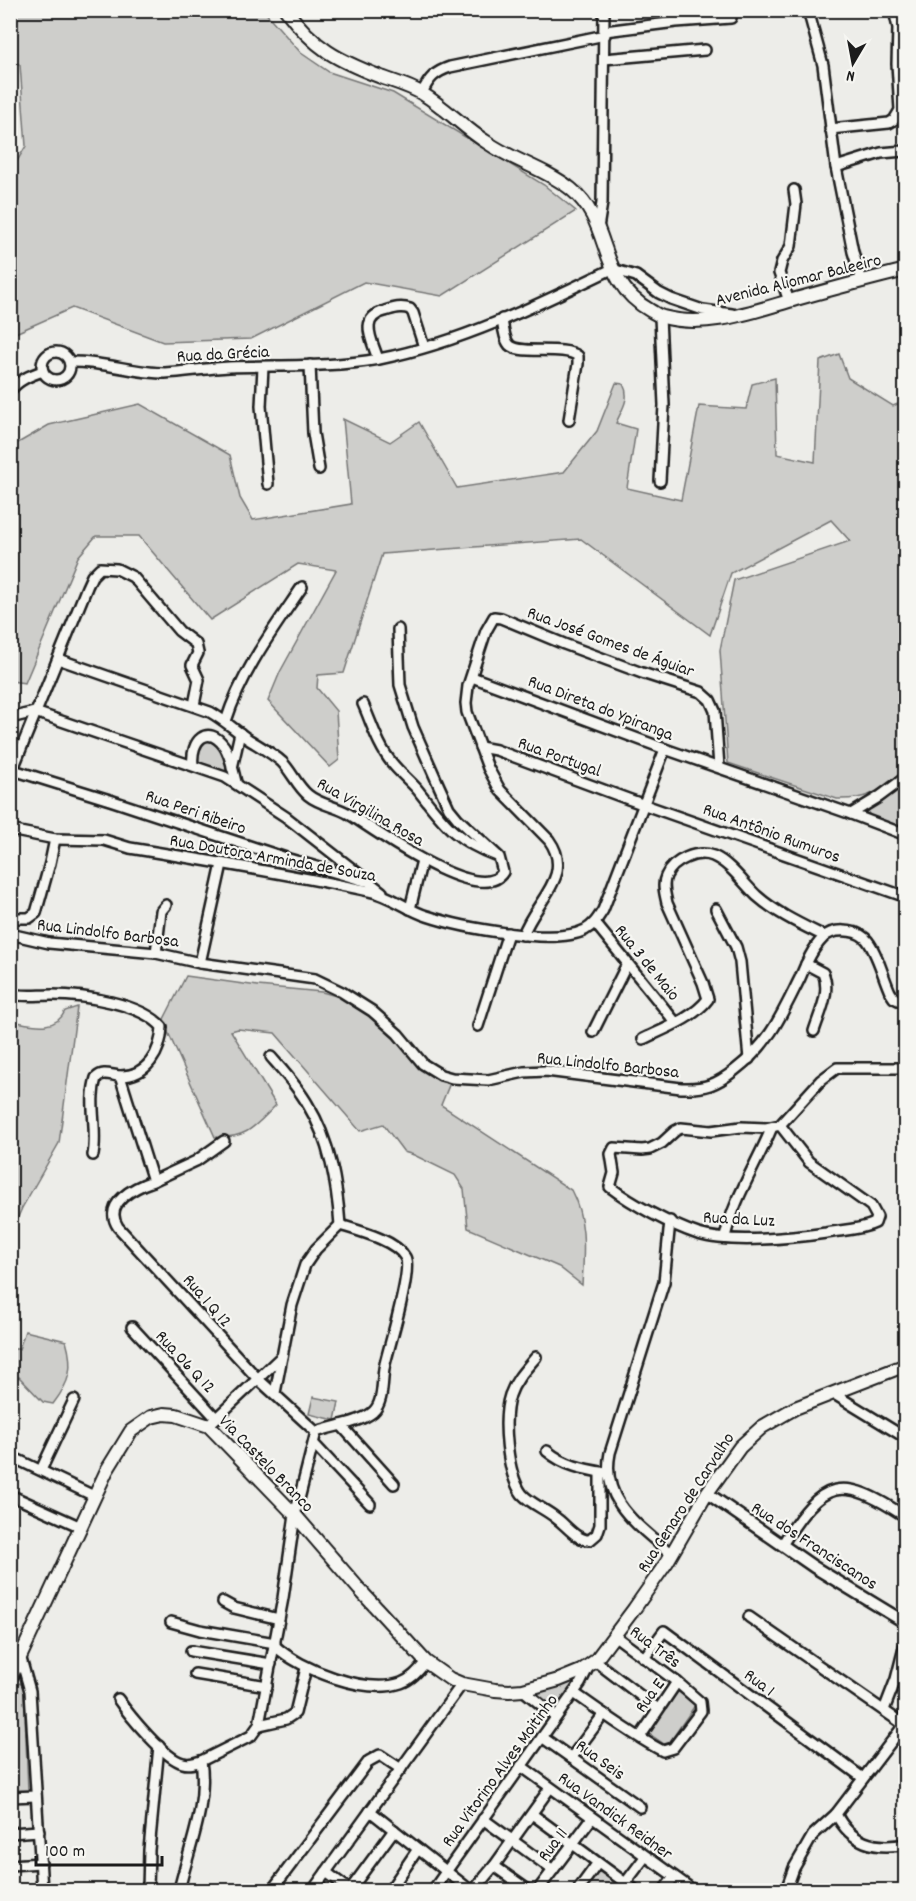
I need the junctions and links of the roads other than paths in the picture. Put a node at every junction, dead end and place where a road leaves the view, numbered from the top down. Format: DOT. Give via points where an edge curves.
graph roads {
  1 [pos="286,10"];
  2 [pos="604,10"];
  3 [pos="808,10"];
  4 [pos="894,10"];
  5 [pos="731,18"];
  6 [pos="605,33"];
  7 [pos="705,50"];
  8 [pos="604,59"];
  9 [pos="422,93"];
  10 [pos="830,129"];
  11 [pos="904,151"];
  12 [pos="836,167"];
  13 [pos="794,190"];
  14 [pos="598,228"];
  15 [pos="612,269"];
  16 [pos="906,270"];
  17 [pos="862,281"];
  18 [pos="660,293"];
  19 [pos="789,301"];
  20 [pos="740,315"];
  21 [pos="657,318"];
  22 [pos="501,319"];
  23 [pos="424,347"];
  24 [pos="378,359"];
  25 [pos="70,362"];
  26 [pos="310,365"];
  27 [pos="263,367"];
  28 [pos="43,371"];
  29 [pos="10,391"];
  30 [pos="569,420"];
  31 [pos="319,469"];
  32 [pos="660,481"];
  33 [pos="268,484"];
  34 [pos="302,587"];
  35 [pos="398,629"];
  36 [pos="58,659"];
  37 [pos="472,677"];
  38 [pos="363,704"];
  39 [pos="194,705"];
  40 [pos="35,712"];
  41 [pos="10,718"];
  42 [pos="226,721"];
  43 [pos="240,733"];
  44 [pos="480,747"];
  45 [pos="665,749"];
  46 [pos="193,765"];
  47 [pos="232,768"];
  48 [pos="719,768"];
  49 [pos="11,772"];
  50 [pos="906,777"];
  51 [pos="236,782"];
  52 [pos="628,799"];
  53 [pos="644,804"];
  54 [pos="851,814"];
  55 [pos="11,830"];
  56 [pos="906,836"];
  57 [pos="55,839"];
  58 [pos="499,857"];
  59 [pos="422,860"];
  60 [pos="222,864"];
  61 [pos="370,883"];
  62 [pos="384,893"];
  63 [pos="906,897"];
  64 [pos="166,905"];
  65 [pos="410,909"];
  66 [pos="716,909"];
  67 [pos="10,918"];
  68 [pos="595,923"];
  69 [pos="508,933"];
  70 [pos="10,934"];
  71 [pos="523,935"];
  72 [pos="824,936"];
  73 [pos="156,953"];
  74 [pos="200,963"];
  75 [pos="627,964"];
  76 [pos="806,964"];
  77 [pos="10,994"];
  78 [pos="906,1004"];
  79 [pos="676,1023"];
  80 [pos="478,1026"];
  81 [pos="814,1031"];
  82 [pos="593,1032"];
  83 [pos="643,1039"];
  84 [pos="271,1057"];
  85 [pos="749,1059"];
  86 [pos="906,1068"];
  87 [pos="120,1076"];
  88 [pos="776,1126"];
  89 [pos="224,1141"];
  90 [pos="93,1155"];
  91 [pos="153,1181"];
  92 [pos="670,1221"];
  93 [pos="340,1226"];
  94 [pos="725,1237"];
  95 [pos="132,1327"];
  96 [pos="282,1356"];
  97 [pos="536,1357"];
  98 [pos="906,1365"];
  99 [pos="258,1379"];
  100 [pos="275,1393"];
  101 [pos="834,1394"];
  102 [pos="74,1400"];
  103 [pos="212,1422"];
  104 [pos="341,1425"];
  105 [pos="316,1432"];
  106 [pos="906,1438"];
  107 [pos="314,1444"];
  108 [pos="547,1451"];
  109 [pos="10,1456"];
  110 [pos="41,1470"];
  111 [pos="604,1472"];
  112 [pos="394,1484"];
  113 [pos="707,1493"];
  114 [pos="10,1495"];
  115 [pos="94,1496"];
  116 [pos="370,1504"];
  117 [pos="295,1515"];
  118 [pos="906,1517"];
  119 [pos="81,1527"];
  120 [pos="782,1545"];
  121 [pos="671,1554"];
  122 [pos="223,1602"];
  123 [pos="749,1617"];
  124 [pos="279,1619"];
  125 [pos="171,1622"];
  126 [pos="906,1623"];
  127 [pos="615,1636"];
  128 [pos="906,1640"];
  129 [pos="275,1645"];
  130 [pos="191,1651"];
  131 [pos="644,1658"];
  132 [pos="21,1659"];
  133 [pos="426,1662"];
  134 [pos="271,1664"];
  135 [pos="592,1664"];
  136 [pos="306,1668"];
  137 [pos="195,1674"];
  138 [pos="10,1679"];
  139 [pos="677,1682"];
  140 [pos="462,1684"];
  141 [pos="267,1686"];
  142 [pos="523,1690"];
  143 [pos="574,1692"];
  144 [pos="118,1700"];
  145 [pos="658,1709"];
  146 [pos="884,1710"];
  147 [pos="604,1714"];
  148 [pos="556,1718"];
  149 [pos="259,1725"];
  150 [pos="905,1725"];
  151 [pos="542,1737"];
  152 [pos="640,1737"];
  153 [pos="159,1746"];
  154 [pos="571,1758"];
  155 [pos="201,1761"];
  156 [pos="521,1766"];
  157 [pos="401,1769"];
  158 [pos="863,1778"];
  159 [pos="550,1788"];
  160 [pos="36,1796"];
  161 [pos="10,1797"];
  162 [pos="640,1808"];
  163 [pos="370,1811"];
  164 [pos="532,1814"];
  165 [pos="836,1814"];
  166 [pos="592,1818"];
  167 [pos="483,1819"];
  168 [pos="394,1830"];
  169 [pos="39,1832"];
  170 [pos="10,1833"];
  171 [pos="512,1841"];
  172 [pos="906,1844"];
  173 [pos="572,1845"];
  174 [pos="418,1849"];
  175 [pos="645,1857"];
  176 [pos="41,1863"];
  177 [pos="597,1864"];
  178 [pos="10,1865"];
  179 [pos="494,1866"];
  180 [pos="553,1870"];
  181 [pos="326,1872"];
  182 [pos="446,1872"];
  183 [pos="674,1877"];
  184 [pos="622,1887"];
  185 [pos="37,1890"];
  186 [pos="42,1890"];
  187 [pos="148,1890"];
  188 [pos="178,1890"];
  189 [pos="272,1890"];
  190 [pos="313,1890"];
  191 [pos="350,1890"];
  192 [pos="390,1890"];
  193 [pos="433,1890"];
  194 [pos="472,1890"];
  195 [pos="528,1890"];
  196 [pos="538,1890"];
  197 [pos="578,1890"];
  198 [pos="634,1890"];
  199 [pos="664,1890"];
  200 [pos="693,1890"];
  201 [pos="786,1890"];
  1 -- 9 [label="main road, Avenida Aliomar Baleeiro" via="302,31 330,55"];
  2 -- 6 [label="street"];
  3 -- 10 [label="street" via="823,65"];
  4 -- 10 [label="street" via="898,28 897,116 889,123"];
  5 -- 6 [label="street"];
  6 -- 8 [label="street"];
  6 -- 9 [label="street" via="450,67 435,73"];
  7 -- 8 [label="street"];
  8 -- 14 [label="street" via="602,203"];
  9 -- 14 [label="main road, Avenida Aliomar Baleeiro" via="489,144 569,188 585,201"];
  10 -- 12 [label="street"];
  11 -- 12 [label="street" via="881,153"];
  12 -- 17 [label="street"];
  13 -- 19 [label="street" via="791,246 779,273"];
  14 -- 15 [label="main road, Avenida Aliomar Baleeiro"];
  15 -- 18 [label="street" via="636,276"];
  15 -- 21 [label="main road, Avenida Aliomar Baleeiro" via="635,302"];
  15 -- 22 [label="street, Rua da Grécia"];
  16 -- 17 [label="main road, Avenida Aliomar Baleeiro"];
  17 -- 19 [label="main road, Avenida Aliomar Baleeiro"];
  18 -- 20 [label="street" via="702,310"];
  18 -- 21 [label="street"];
  19 -- 20 [label="main road, Avenida Aliomar Baleeiro"];
  20 -- 21 [label="main road, Avenida Aliomar Baleeiro" via="708,321"];
  21 -- 32 [label="street" via="663,405"];
  22 -- 23 [label="street, Rua da Grécia"];
  22 -- 30 [label="street" via="508,344 515,349 564,350 578,356"];
  23 -- 24 [label="street, Rua da Grécia"];
  23 -- 24 [label="street" via="410,309 384,311 372,317 368,326"];
  24 -- 26 [label="street, Rua da Grécia"];
  25 -- 27 [label="street, Rua da Grécia" via="163,373"];
  25 -- 28 [label="street" via="70,372 63,379 52,380"];
  25 -- 28 [label="street" via="65,354 51,352 42,362"];
  26 -- 27 [label="street, Rua da Grécia"];
  26 -- 31 [label="street"];
  27 -- 33 [label="street" via="261,406"];
  28 -- 29 [label="street" via="14,385"];
  34 -- 42 [label="street" via="255,658 234,696"];
  35 -- 58 [label="street" via="400,685 413,727 439,786 458,819"];
  36 -- 39 [label="street, Rua Virgilina Rosa"];
  36 -- 39 [label="street" via="89,581 103,567 123,570 198,648 192,665 199,681"];
  36 -- 40 [label="street"];
  37 -- 44 [label="street" via="466,703"];
  37 -- 45 [label="street, Rua Direta do Ypiranga"];
  37 -- 48 [label="street, Rua José Gomes de Águiar" via="490,622 494,617 501,618 564,645 701,692 715,711"];
  38 -- 58 [label="street, Rua Virgilina Rosa" via="386,754 434,812 473,846"];
  39 -- 42 [label="street, Rua Virgilina Rosa"];
  40 -- 41 [label="street"];
  40 -- 46 [label="street"];
  40 -- 49 [label="street"];
  42 -- 43 [label="street, Rua Virgilina Rosa"];
  43 -- 47 [label="street"];
  43 -- 59 [label="street, Rua Virgilina Rosa" via="282,762 307,794 347,813"];
  44 -- 52 [label="street, Rua Portugal"];
  44 -- 71 [label="street" via="500,790 549,840 559,858 555,880"];
  45 -- 48 [label="street, Rua Direta do Ypiranga"];
  45 -- 53 [label="street"];
  46 -- 47 [label="street" via="192,749 200,738 208,736 224,746"];
  46 -- 51 [label="street"];
  47 -- 51 [label="street"];
  48 -- 54 [label="street, Rua Direta do Ypiranga"];
  49 -- 61 [label="street, Rua Peri Ribeiro"];
  50 -- 54 [label="street"];
  51 -- 61 [label="street"];
  52 -- 53 [label="street, Rua Antônio Rumuros"];
  53 -- 63 [label="street, Rua Antônio Rumuros"];
  53 -- 68 [label="street"];
  54 -- 56 [label="street, Rua Direta do Ypiranga"];
  55 -- 57 [label="street, Rua Doutora Arminda de Souza"];
  57 -- 60 [label="street, Rua Doutora Arminda de Souza" via="104,840 130,849"];
  57 -- 67 [label="street" via="36,913 29,918"];
  58 -- 59 [label="street, Rua Virgilina Rosa" via="503,872 486,883"];
  59 -- 65 [label="street"];
  60 -- 62 [label="street, Rua Doutora Arminda de Souza"];
  60 -- 74 [label="street"];
  61 -- 62 [label="street"];
  62 -- 65 [label="street, Rua Doutora Arminda de Souza"];
  64 -- 73 [label="street" via="161,911"];
  65 -- 69 [label="street, Rua Doutora Arminda de Souza" via="444,921"];
  66 -- 85 [label="street" via="740,962"];
  68 -- 71 [label="street, Rua Doutora Arminda de Souza" via="562,936"];
  68 -- 75 [label="street, Rua 3 de Maio"];
  69 -- 71 [label="street, Rua Doutora Arminda de Souza"];
  69 -- 80 [label="street"];
  70 -- 73 [label="street, Rua Lindolfo Barbosa" via="61,945"];
  72 -- 76 [label="street, Rua Lindolfo Barbosa"];
  72 -- 78 [label="street" via="844,931 865,938 890,992"];
  72 -- 79 [label="street, Rua Lindolfo Barbosa" via="767,904 719,859 705,854 688,857 666,876 665,892 708,999"];
  73 -- 74 [label="street, Rua Lindolfo Barbosa"];
  74 -- 85 [label="street, Rua Lindolfo Barbosa" via="305,977 327,984 386,1022 429,1069 452,1078 488,1080 534,1071 697,1089 718,1082"];
  75 -- 79 [label="street, Rua 3 de Maio"];
  75 -- 82 [label="street"];
  76 -- 81 [label="street" via="823,973 826,984"];
  76 -- 85 [label="street, Rua Lindolfo Barbosa" via="770,1035"];
  77 -- 87 [label="street" via="98,999 157,1022 162,1027 161,1037 149,1064"];
  79 -- 83 [label="street, Rua Lindolfo Barbosa"];
  84 -- 93 [label="street" via="309,1106 323,1137 333,1171"];
  86 -- 88 [label="street" via="834,1070"];
  87 -- 90 [label="street" via="102,1074 96,1078"];
  87 -- 91 [label="street"];
  88 -- 92 [label="street, Rua da Luz" via="711,1131 681,1128 650,1149 614,1148 610,1186 630,1202"];
  88 -- 94 [label="street" via="737,1199"];
  88 -- 94 [label="street, Rua da Luz" via="809,1162 871,1206 877,1221 869,1226 812,1234"];
  89 -- 91 [label="street" via="196,1161"];
  91 -- 99 [label="street, Rua 1 Q 12" via="136,1188 117,1204 112,1215 118,1227"];
  92 -- 94 [label="street, Rua da Luz" via="699,1234"];
  92 -- 111 [label="street" via="664,1282"];
  93 -- 96 [label="street" via="305,1265"];
  93 -- 104 [label="street" via="390,1244 407,1262 378,1404 373,1412"];
  95 -- 103 [label="street, Rua 06 Q 12"];
  96 -- 99 [label="street"];
  96 -- 100 [label="street"];
  97 -- 111 [label="street" via="520,1375 506,1413 517,1485 524,1495 585,1540 594,1537 600,1526"];
  98 -- 101 [label="main road, Rua Genaro de Carvalho"];
  99 -- 100 [label="street, Rua 1 Q 12"];
  99 -- 103 [label="street"];
  100 -- 105 [label="street, Rua 1 Q 12"];
  101 -- 106 [label="street"];
  101 -- 113 [label="main road, Rua Genaro de Carvalho" via="778,1417 749,1437"];
  102 -- 110 [label="street"];
  103 -- 115 [label="main road, Via Castelo Branco" via="164,1414 141,1422 121,1446"];
  103 -- 117 [label="main road, Via Castelo Branco"];
  104 -- 105 [label="street"];
  104 -- 112 [label="street"];
  105 -- 107 [label="street"];
  107 -- 116 [label="street"];
  107 -- 117 [label="street"];
  108 -- 111 [label="street" via="565,1464"];
  109 -- 110 [label="street"];
  110 -- 115 [label="street"];
  111 -- 121 [label="street" via="627,1515"];
  113 -- 120 [label="street, Rua dos Franciscanos"];
  113 -- 121 [label="main road, Rua Genaro de Carvalho"];
  114 -- 119 [label="street"];
  115 -- 119 [label="main road, Via Castelo Branco"];
  117 -- 124 [label="street"];
  117 -- 133 [label="main road, Via Castelo Branco"];
  118 -- 120 [label="street" via="860,1491 836,1489 805,1511"];
  119 -- 132 [label="main road, Via Castelo Branco"];
  120 -- 126 [label="street, Rua dos Franciscanos"];
  121 -- 127 [label="main road, Rua Genaro de Carvalho"];
  122 -- 124 [label="street"];
  123 -- 146 [label="street"];
  124 -- 129 [label="street"];
  125 -- 129 [label="street"];
  127 -- 131 [label="street, Rua Três"];
  127 -- 135 [label="main road, Rua Genaro de Carvalho"];
  128 -- 146 [label="street"];
  129 -- 134 [label="street"];
  129 -- 136 [label="street"];
  130 -- 134 [label="street"];
  131 -- 139 [label="street, Rua Três"];
  131 -- 158 [label="street, Rua 1" via="664,1631"];
  132 -- 138 [label="main road, Via Castelo Branco"];
  132 -- 160 [label="street" via="30,1692"];
  133 -- 136 [label="street" via="402,1683 375,1686"];
  133 -- 140 [label="main road, Via Castelo Branco"];
  134 -- 141 [label="street"];
  135 -- 142 [label="main road, Via Castelo Branco" via="559,1680"];
  135 -- 143 [label="street, Rua Vitorino Alves Moitinho"];
  135 -- 145 [label="street"];
  136 -- 149 [label="street" via="295,1713"];
  137 -- 141 [label="street"];
  139 -- 145 [label="street, Rua E"];
  139 -- 152 [label="street, Rua E" via="700,1701 702,1708 674,1748 663,1751"];
  140 -- 142 [label="main road, Via Castelo Branco"];
  140 -- 157 [label="street"];
  141 -- 149 [label="street"];
  142 -- 148 [label="street"];
  143 -- 147 [label="street"];
  143 -- 148 [label="street, Rua Vitorino Alves Moitinho"];
  144 -- 153 [label="street"];
  145 -- 152 [label="street, Rua E"];
  146 -- 150 [label="street"];
  147 -- 152 [label="street"];
  147 -- 154 [label="street"];
  148 -- 151 [label="street, Rua Vitorino Alves Moitinho"];
  149 -- 155 [label="street" via="251,1736"];
  150 -- 158 [label="street"];
  151 -- 154 [label="street, Rua Seis"];
  151 -- 156 [label="street, Rua Vitorino Alves Moitinho"];
  153 -- 155 [label="street" via="185,1764"];
  153 -- 187 [label="street" via="148,1850"];
  154 -- 162 [label="street, Rua Seis"];
  155 -- 188 [label="street" via="204,1785 200,1815"];
  156 -- 159 [label="street, Rua Vandick Reidner"];
  156 -- 167 [label="street, Rua Vitorino Alves Moitinho"];
  157 -- 163 [label="street"];
  157 -- 189 [label="street" via="383,1756 369,1761"];
  158 -- 165 [label="street"];
  159 -- 164 [label="street"];
  159 -- 166 [label="street, Rua Vandick Reidner"];
  160 -- 161 [label="street"];
  160 -- 169 [label="street"];
  163 -- 168 [label="street"];
  163 -- 181 [label="street"];
  164 -- 171 [label="street"];
  164 -- 173 [label="street"];
  165 -- 172 [label="street" via="848,1832 861,1842"];
  165 -- 201 [label="street" via="803,1849"];
  166 -- 173 [label="street, Rua 11"];
  166 -- 175 [label="street, Rua Vandick Reidner"];
  167 -- 171 [label="street"];
  167 -- 182 [label="street, Rua Vitorino Alves Moitinho"];
  168 -- 174 [label="street"];
  168 -- 191 [label="street"];
  169 -- 170 [label="street"];
  169 -- 176 [label="street"];
  171 -- 179 [label="street"];
  171 -- 180 [label="street"];
  173 -- 177 [label="street"];
  173 -- 180 [label="street, Rua 11"];
  174 -- 182 [label="street"];
  174 -- 192 [label="street"];
  175 -- 183 [label="street, Rua Vandick Reidner"];
  175 -- 184 [label="street"];
  176 -- 178 [label="street"];
  176 -- 186 [label="street"];
  177 -- 184 [label="street"];
  177 -- 197 [label="street"];
  179 -- 194 [label="street"];
  179 -- 195 [label="street"];
  180 -- 196 [label="street, Rua 11"];
  181 -- 190 [label="street"];
  181 -- 191 [label="street"];
  182 -- 193 [label="street, Rua Vitorino Alves Moitinho"];
  182 -- 194 [label="street"];
  183 -- 199 [label="street"];
  183 -- 200 [label="street, Rua Vandick Reidner"];
  184 -- 198 [label="street"];
  185 -- 186 [label="street"];
}
